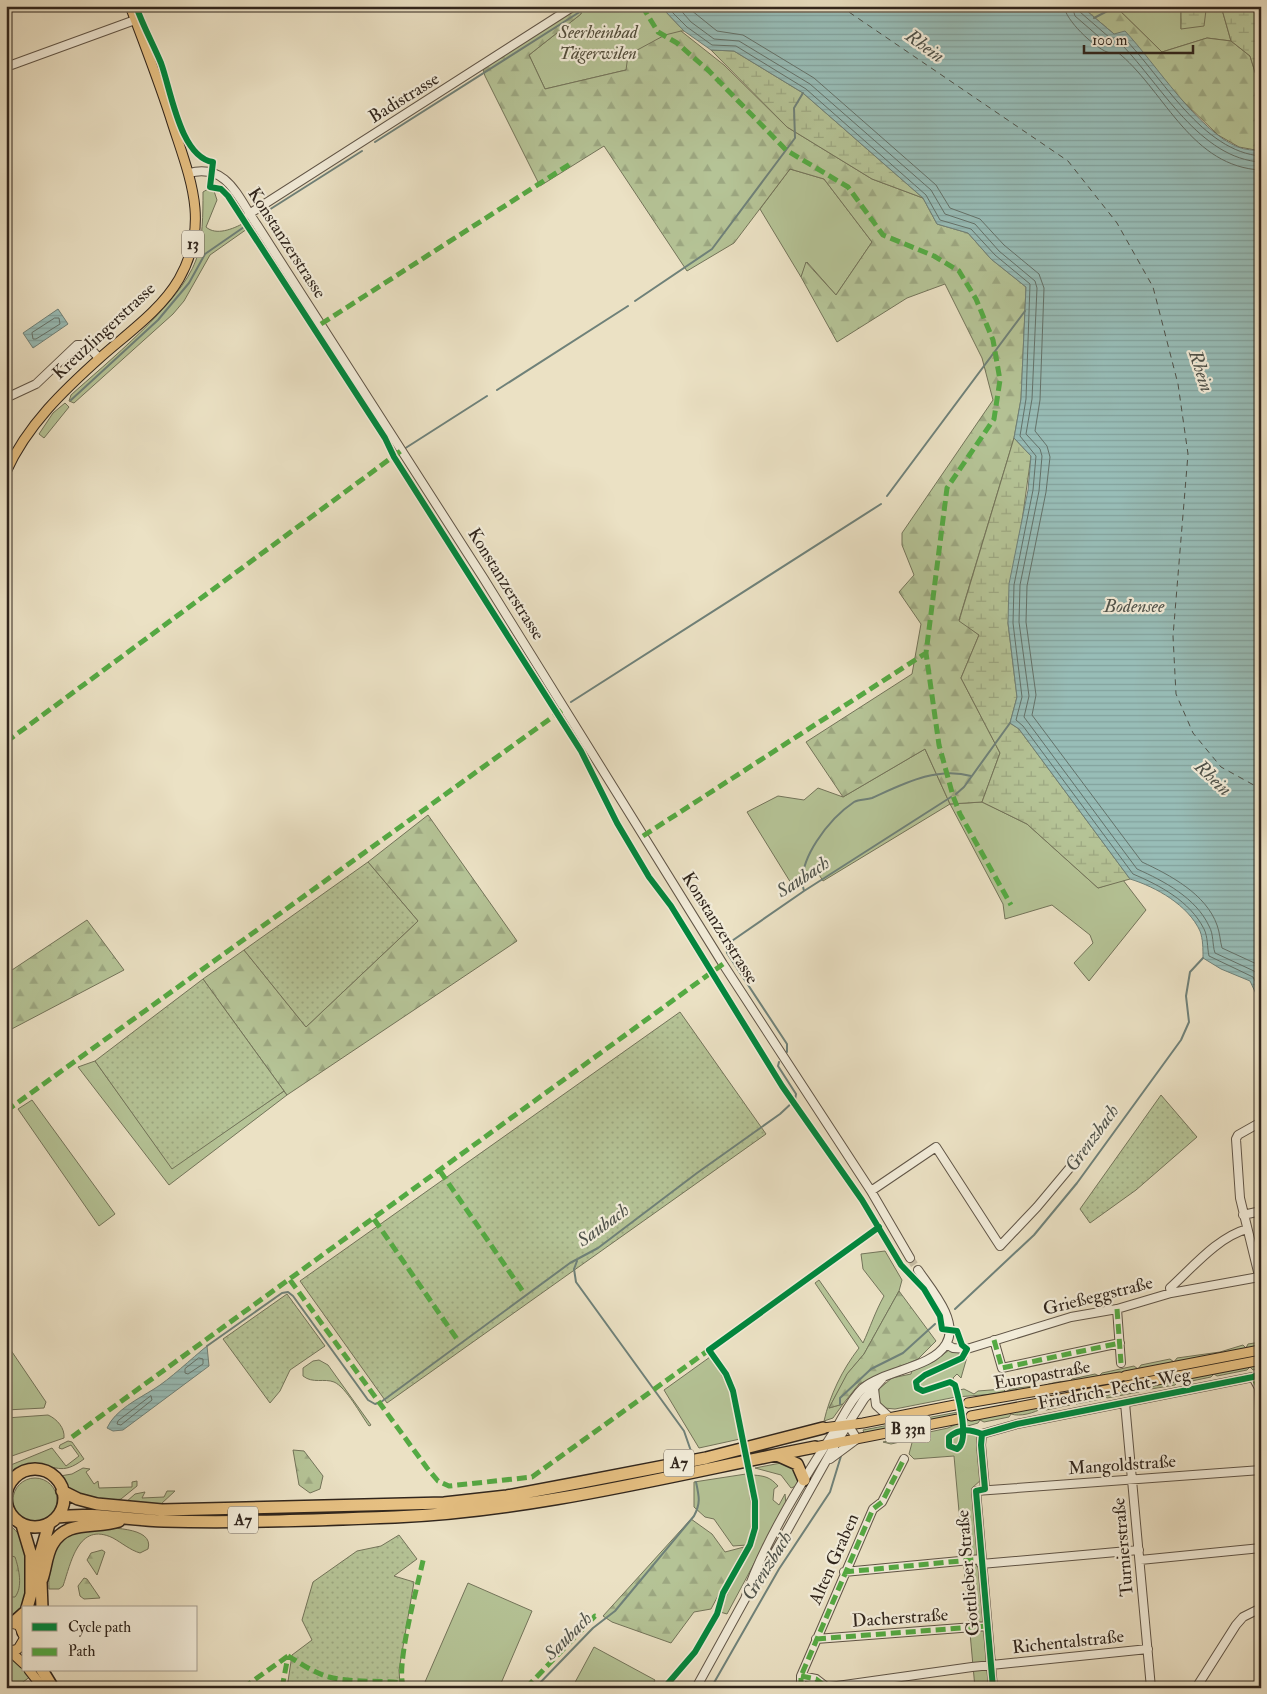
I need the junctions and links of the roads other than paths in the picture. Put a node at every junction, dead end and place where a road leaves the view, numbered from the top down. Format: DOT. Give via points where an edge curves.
graph roads {
  1 [pos="130,6"];
  2 [pos="574,6"];
  3 [pos="135,20"];
  4 [pos="6,67"];
  5 [pos="189,173"];
  6 [pos="248,214"];
  7 [pos="100,358"];
  8 [pos="6,398"];
  9 [pos="6,472"];
  10 [pos="1261,1122"];
  11 [pos="1073,1164"];
  12 [pos="871,1191"];
  13 [pos="1261,1211"];
  14 [pos="1243,1215"];
  15 [pos="1248,1229"];
  16 [pos="910,1258"];
  17 [pos="918,1270"];
  18 [pos="1260,1281"];
  19 [pos="1171,1293"];
  20 [pos="1117,1310"];
  21 [pos="994,1340"];
  22 [pos="946,1344"];
  23 [pos="1120,1344"];
  24 [pos="1260,1355"];
  25 [pos="1121,1363"];
  26 [pos="884,1378"];
  27 [pos="874,1389"];
  28 [pos="968,1403"];
  29 [pos="1125,1403"];
  30 [pos="956,1405"];
  31 [pos="846,1410"];
  32 [pos="971,1416"];
  33 [pos="889,1418"];
  34 [pos="958,1419"];
  35 [pos="847,1426"];
  36 [pos="1261,1432"];
  37 [pos="832,1433"];
  38 [pos="982,1434"];
  39 [pos="857,1439"];
  40 [pos="820,1446"];
  41 [pos="775,1455"];
  42 [pos="904,1459"];
  43 [pos="824,1466"];
  44 [pos="1261,1470"];
  45 [pos="1132,1479"];
  46 [pos="9,1480"];
  47 [pos="804,1480"];
  48 [pos="985,1489"];
  49 [pos="62,1491"];
  50 [pos="7,1506"];
  51 [pos="123,1519"];
  52 [pos="53,1520"];
  53 [pos="22,1525"];
  54 [pos="1261,1548"];
  55 [pos="1139,1550"];
  56 [pos="1140,1560"];
  57 [pos="981,1561"];
  58 [pos="844,1572"];
  59 [pos="42,1579"];
  60 [pos="41,1594"];
  61 [pos="745,1599"];
  62 [pos="28,1606"];
  63 [pos="38,1606"];
  64 [pos="42,1606"];
  65 [pos="1261,1608"];
  66 [pos="22,1614"];
  67 [pos="10,1622"];
  68 [pos="987,1626"];
  69 [pos="22,1636"];
  70 [pos="22,1639"];
  71 [pos="816,1639"];
  72 [pos="1148,1650"];
  73 [pos="9,1652"];
  74 [pos="22,1662"];
  75 [pos="991,1665"];
  76 [pos="31,1672"];
  77 [pos="38,1672"];
  78 [pos="43,1672"];
  79 [pos="801,1676"];
  80 [pos="824,1687"];
  81 [pos="43,1688"];
  82 [pos="49,1688"];
  83 [pos="53,1688"];
  84 [pos="696,1688"];
  85 [pos="801,1688"];
  86 [pos="993,1688"];
  87 [pos="1151,1688"];
  88 [pos="1196,1688"];
  1 -- 3 [label="main road, 13"];
  2 -- 6 [label="street, Badistrasse"];
  3 -- 4 [label="street"];
  3 -- 5 [label="main road, 13" via="160,82"];
  5 -- 6 [label="street, Konstanzerstrasse" via="203,170 218,174 229,184"];
  5 -- 7 [label="main road, Kreuzlingerstrasse / 13" via="196,203 196,228 185,268 162,302"];
  6 -- 12 [label="street, Konstanzerstrasse" via="540,668 778,1051"];
  7 -- 8 [label="street" via="86,345 77,345 41,381"];
  7 -- 9 [label="main road, Kreuzlingerstrasse / 13" via="36,422"];
  10 -- 14 [label="street" via="1236,1139"];
  11 -- 12 [label="street" via="1000,1246 936,1147"];
  12 -- 16 [label="street, Konstanzerstrasse"];
  13 -- 14 [label="street"];
  14 -- 15 [label="street"];
  15 -- 18 [label="street"];
  15 -- 19 [label="street" via="1234,1232 1205,1256 1170,1288"];
  17 -- 22 [label="street" via="946,1314 950,1330"];
  18 -- 19 [label="street, Grießeggstraße"];
  19 -- 20 [label="street, Grießeggstraße"];
  20 -- 21 [label="street, Grießeggstraße" via="1071,1317"];
  20 -- 23 [label="street"];
  21 -- 22 [label="street, Grießeggstraße" via="967,1348 953,1348"];
  21 -- 23 [label="street" via="1002,1368"];
  22 -- 26 [label="street" via="928,1360"];
  23 -- 25 [label="street"];
  24 -- 28 [label="main road, Europastraße"];
  24 -- 32 [label="main road, Europastraße"];
  26 -- 27 [label="street"];
  26 -- 31 [label="street" via="864,1388"];
  27 -- 33 [label="street" via="876,1405"];
  27 -- 35 [label="street"];
  29 -- 36 [label="street, Friedrich-Pecht-Weg" via="1253,1377 1259,1388"];
  29 -- 38 [label="street, Friedrich-Pecht-Weg"];
  29 -- 45 [label="street, Turnierstraße"];
  30 -- 33 [label="main road, B 33n"];
  31 -- 35 [label="street"];
  31 -- 37 [label="street"];
  33 -- 35 [label="main road"];
  34 -- 39 [label="main road, B 33n"];
  35 -- 37 [label="main road, B 33n"];
  35 -- 37 [label="street"];
  35 -- 39 [label="street"];
  37 -- 39 [label="main road, B 33n"];
  37 -- 40 [label="main road, B 33n"];
  37 -- 43 [label="street"];
  37 -- 49 [label="highway, A7" via="528,1493 444,1503 176,1510 97,1504"];
  38 -- 48 [label="street, Gottlieber Straße"];
  39 -- 43 [label="street" via="837,1452"];
  40 -- 41 [label="highway, A7"];
  40 -- 47 [label="street"];
  41 -- 47 [label="highway" via="797,1464"];
  41 -- 51 [label="highway, A7" via="532,1502 452,1513 206,1522"];
  42 -- 58 [label="street, Alten Graben" via="882,1502 873,1508"];
  43 -- 61 [label="street" via="764,1572"];
  44 -- 45 [label="street, Mangoldstraße"];
  45 -- 48 [label="street, Mangoldstraße"];
  45 -- 55 [label="street, Turnierstraße"];
  46 -- 49 [label="highway, A7" via="24,1470 42,1470 52,1474"];
  46 -- 50 [label="highway, A7"];
  47 -- 61 [label="street" via="753,1574"];
  48 -- 57 [label="street, Gottlieber Straße" via="976,1491"];
  49 -- 52 [label="highway" via="63,1504"];
  50 -- 53 [label="highway, A7"];
  51 -- 52 [label="highway, A7" via="77,1514"];
  51 -- 59 [label="highway" via="103,1525 76,1526 62,1533 51,1548"];
  52 -- 53 [label="highway, A7" via="34,1528"];
  52 -- 59 [label="highway" via="41,1548"];
  53 -- 62 [label="highway, A7" via="31,1555 31,1594"];
  54 -- 56 [label="street"];
  55 -- 56 [label="street, Turnierstraße"];
  55 -- 57 [label="street"];
  56 -- 72 [label="street, Turnierstraße"];
  57 -- 58 [label="street"];
  57 -- 68 [label="street, Gottlieber Straße"];
  58 -- 71 [label="street, Alten Graben"];
  59 -- 60 [label="highway"];
  60 -- 63 [label="highway"];
  60 -- 64 [label="highway"];
  61 -- 84 [label="street"];
  65 -- 88 [label="street" via="1243,1617 1236,1625"];
  66 -- 67 [label="highway"];
  67 -- 69 [label="main road"];
  68 -- 71 [label="street, Dacherstraße"];
  68 -- 75 [label="street, Gottlieber Straße"];
  70 -- 73 [label="main road" via="18,1649"];
  71 -- 79 [label="street, Alten Graben"];
  72 -- 75 [label="street, Richentalstraße"];
  72 -- 87 [label="street, Turnierstraße"];
  73 -- 74 [label="main road"];
  75 -- 80 [label="street, Richentalstraße"];
  75 -- 86 [label="street, Gottlieber Straße"];
  76 -- 81 [label="main road"];
  77 -- 82 [label="main road"];
  78 -- 83 [label="highway"];
  79 -- 80 [label="street" via="816,1679"];
  79 -- 85 [label="street, Alten Graben"];
}
